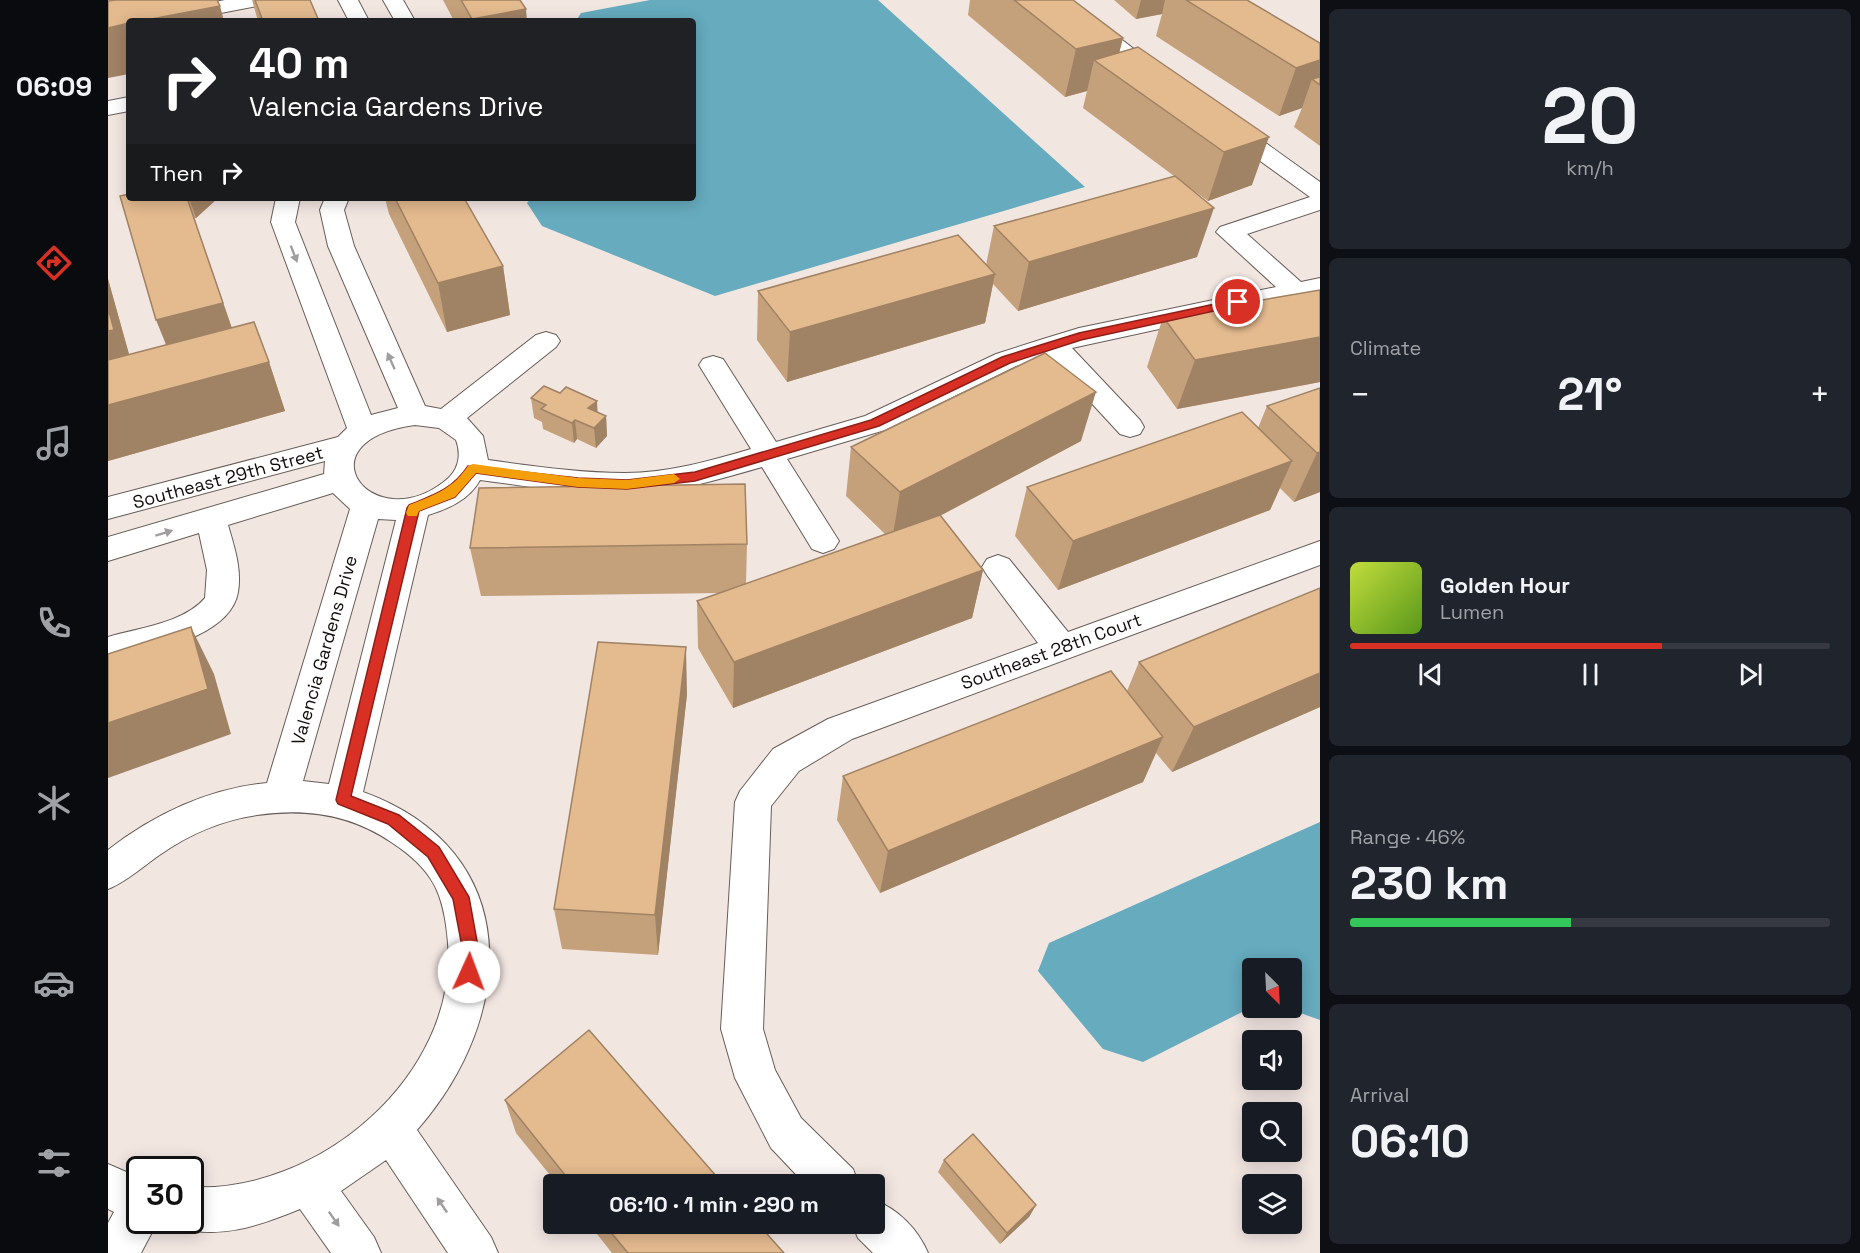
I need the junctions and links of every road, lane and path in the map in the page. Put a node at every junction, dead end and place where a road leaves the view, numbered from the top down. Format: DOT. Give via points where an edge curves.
graph roads {
  1 [pos="257,0"];
  2 [pos="348,0"];
  3 [pos="393,0"];
  4 [pos="1058,0"];
  5 [pos="163,18"];
  6 [pos="357,18"];
  7 [pos="403,18"];
  8 [pos="1176,89"];
  9 [pos="1205,110"];
  10 [pos="1320,193"];
  11 [pos="287,201"];
  12 [pos="336,201"];
  13 [pos="1320,202"];
  14 [pos="1308,288"];
  15 [pos="546,340"];
  16 [pos="1053,345"];
  17 [pos="713,365"];
  18 [pos="415,415"];
  19 [pos="446,420"];
  20 [pos="1130,427"];
  21 [pos="355,438"];
  22 [pos="769,454"];
  23 [pos="473,469"];
  24 [pos="340,480"];
  25 [pos="367,504"];
  26 [pos="108,508"];
  27 [pos="414,508"];
  28 [pos="211,519"];
  29 [pos="823,541"];
  30 [pos="108,549"];
  31 [pos="1320,553"];
  32 [pos="998,567"];
  33 [pos="1061,648"];
  34 [pos="108,650"];
  35 [pos="281,795"];
  36 [pos="343,800"];
  37 [pos="108,872"];
  38 [pos="391,1130"];
  39 [pos="826,1174"];
  40 [pos="309,1184"];
  41 [pos="108,1186"];
  42 [pos="126,1194"];
  43 [pos="204,1208"];
  44 [pos="885,1233"];
  45 [pos="127,1234"];
  46 [pos="116,1253"];
  47 [pos="358,1253"];
  48 [pos="475,1253"];
  49 [pos="905,1253"];
  1 -- 5 [label="street"];
  2 -- 6 [label="street"];
  3 -- 7 [label="street"];
  4 -- 8 [label="street"];
  9 -- 10 [label="street"];
  11 -- 21 [label="street, one-way" via="283,222"];
  18 -- 12 [label="street, one-way" via="341,246 332,210"];
  13 -- 14 [label="street" via="1229,232"];
  14 -- 16 [label="street"];
  15 -- 19 [label="street"];
  16 -- 20 [label="street"];
  16 -- 22 [label="street" via="1006,360 875,423"];
  17 -- 22 [label="street"];
  18 -- 19 [label="street"];
  18 -- 21 [label="street" via="378,422"];
  19 -- 23 [label="street" via="461,428 471,440 475,454"];
  21 -- 24 [label="street" via="340,457"];
  21 -- 26 [label="street, Southeast 29th Street"];
  22 -- 23 [label="street" via="695,476 627,484"];
  22 -- 29 [label="street"];
  23 -- 27 [label="street" via="451,494"];
  24 -- 25 [label="street" via="346,490"];
  24 -- 28 [label="street, Southeast 29th Street"];
  25 -- 27 [label="street" via="390,509"];
  25 -- 35 [label="street, Valencia Gardens Drive"];
  27 -- 36 [label="street"];
  30 -- 28 [label="street, Southeast 29th Street, one-way"];
  28 -- 34 [label="street" via="224,574 220,602 208,616"];
  31 -- 33 [label="street, Southeast 28th Court"];
  32 -- 33 [label="street"];
  33 -- 39 [label="street, Southeast 28th Court" via="840,729 786,760 753,802 742,1029 756,1078 786,1133"];
  35 -- 36 [label="street"];
  35 -- 37 [label="street" via="219,807 159,834"];
  36 -- 38 [label="street" via="393,819 434,852 461,897 471,952 463,1012 436,1073"];
  38 -- 40 [label="street" via="352,1160"];
  48 -- 38 [label="street, one-way"];
  40 -- 43 [label="street" via="253,1204"];
  40 -- 47 [label="street, one-way"];
  41 -- 42 [label="street"];
  44 -- 49 [label="street"];
  45 -- 46 [label="street"];
}
